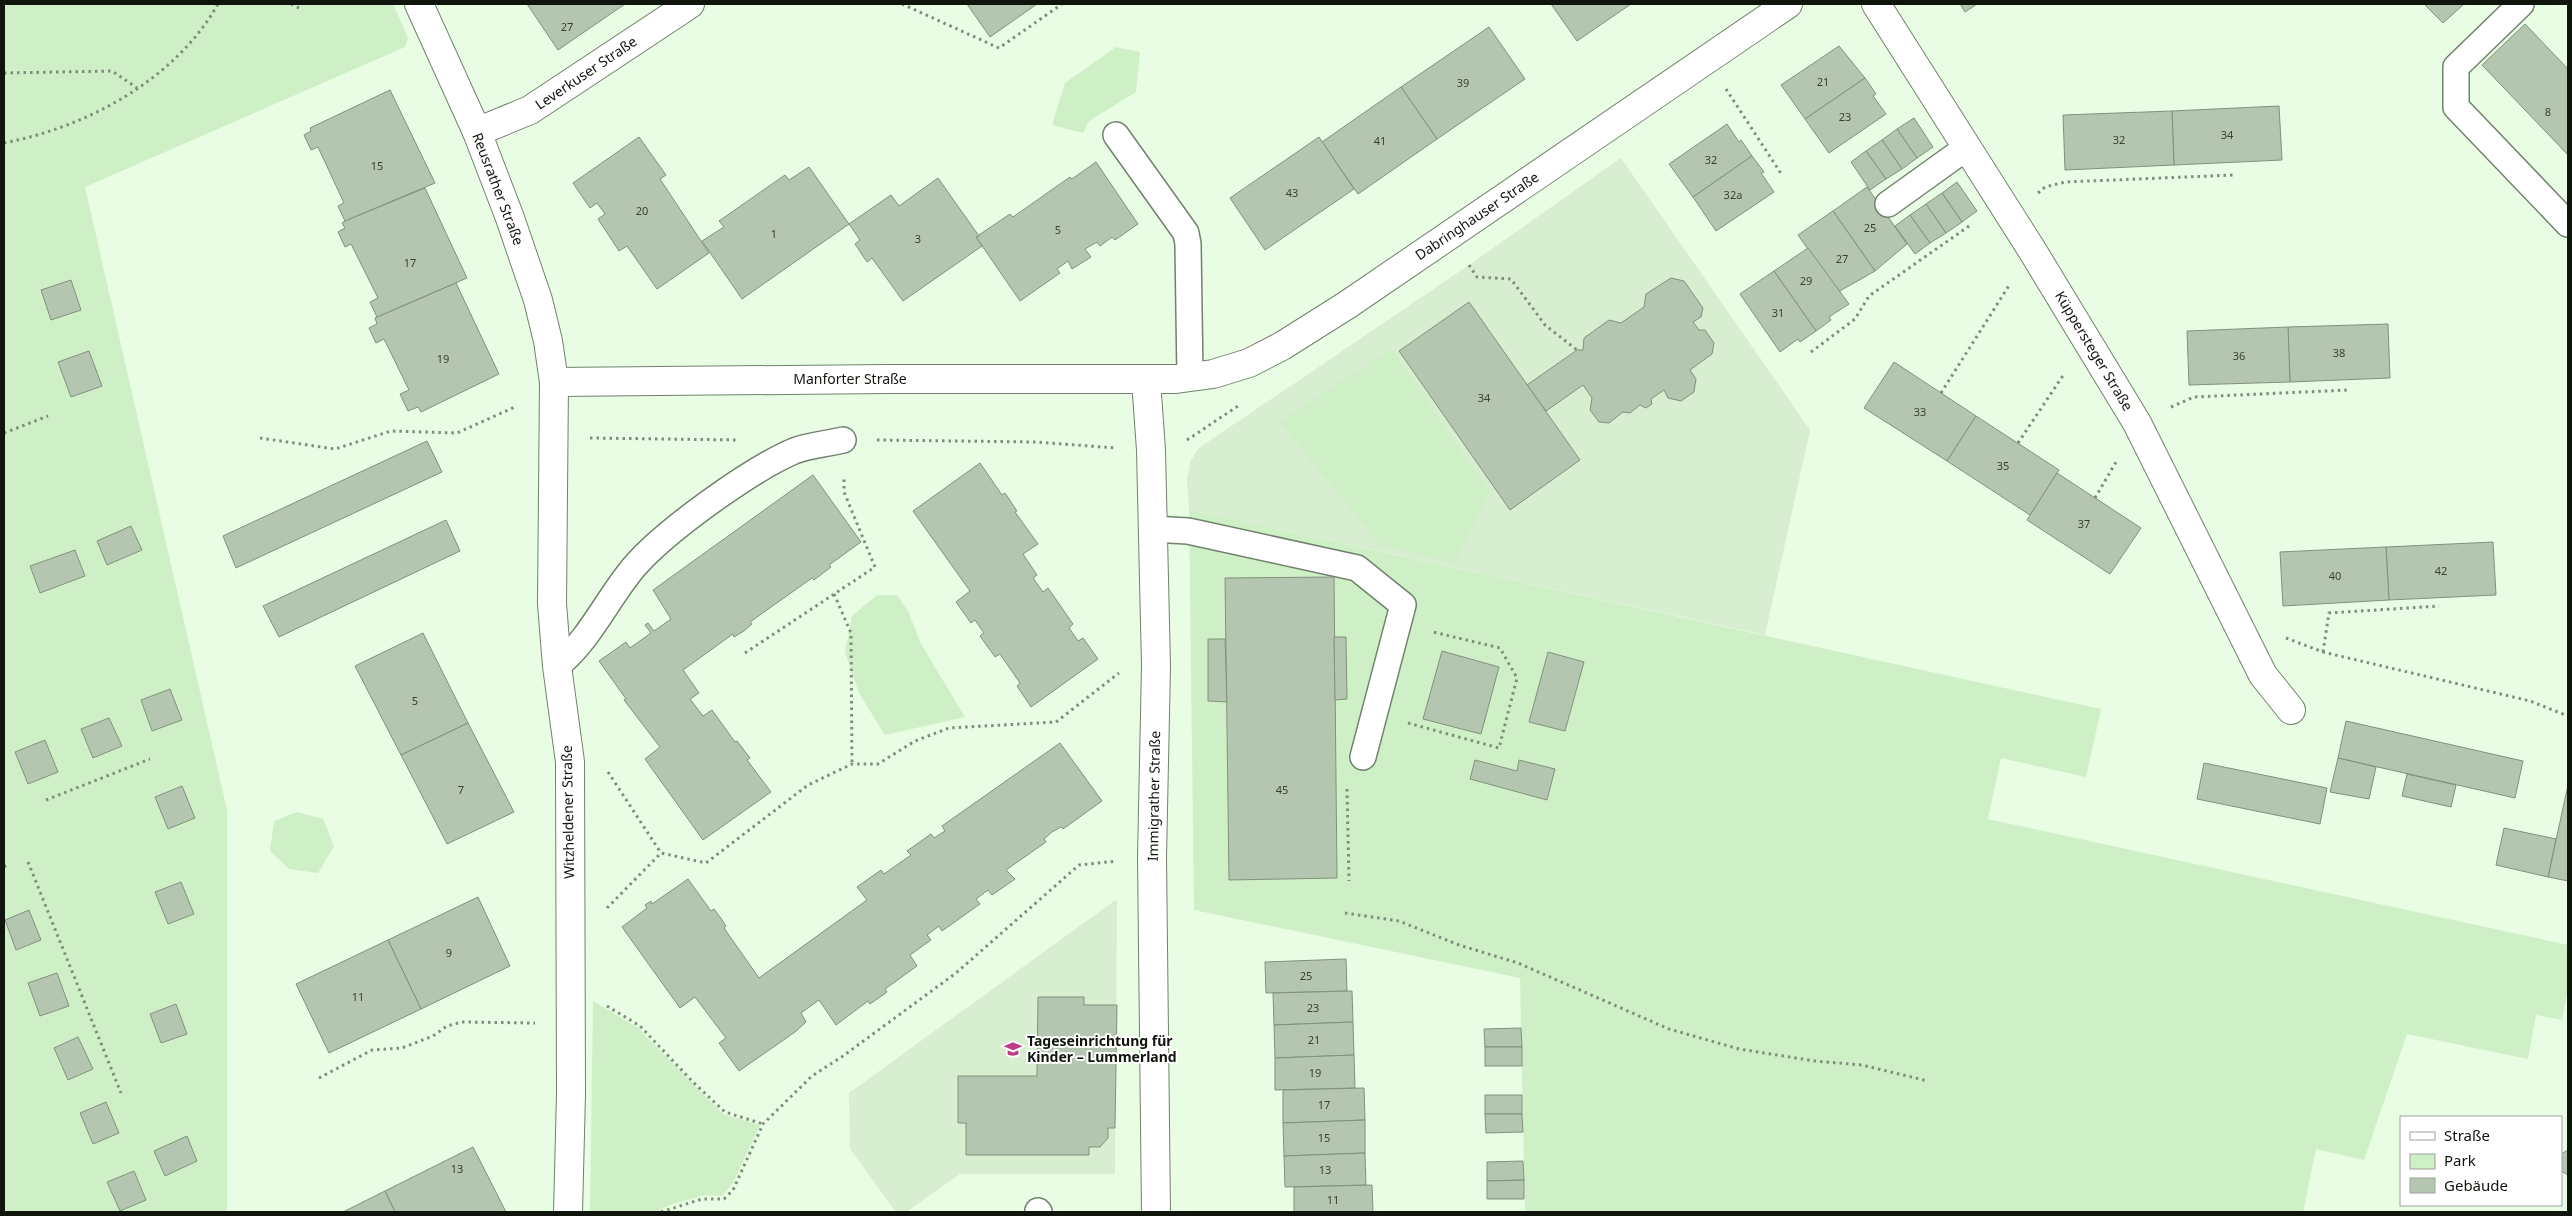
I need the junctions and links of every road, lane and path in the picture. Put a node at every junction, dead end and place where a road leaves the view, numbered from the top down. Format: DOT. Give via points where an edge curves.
graph roads {
  1 [pos="218,4"];
  2 [pos="291,4"];
  3 [pos="419,4"];
  4 [pos="690,4"];
  5 [pos="902,4"];
  6 [pos="1062,4"];
  7 [pos="1788,4"];
  8 [pos="1876,4"];
  9 [pos="2522,4"];
  10 [pos="299,8"];
  11 [pos="1706,59"];
  12 [pos="4,73"];
  13 [pos="137,88"];
  14 [pos="477,132"];
  15 [pos="1116,135"];
  16 [pos="4,143"];
  17 [pos="1966,148"];
  18 [pos="1782,175"];
  19 [pos="2234,175"];
  20 [pos="2045,187"];
  21 [pos="1888,204"];
  22 [pos="2001,204"];
  23 [pos="2568,224"];
  24 [pos="1452,231"];
  25 [pos="2032,250"];
  26 [pos="2086,340"];
  27 [pos="1577,350"];
  28 [pos="1811,352"];
  29 [pos="1190,377"];
  30 [pos="1146,380"];
  31 [pos="2348,390"];
  32 [pos="554,392"];
  33 [pos="1941,393"];
  34 [pos="1241,404"];
  35 [pos="2175,405"];
  36 [pos="48,416"];
  37 [pos="4,433"];
  38 [pos="260,438"];
  39 [pos="554,438"];
  40 [pos="743,440"];
  41 [pos="842,440"];
  42 [pos="2018,443"];
  43 [pos="1152,450"];
  44 [pos="1152,529"];
  45 [pos="834,594"];
  46 [pos="2439,606"];
  47 [pos="1398,623"];
  48 [pos="2246,642"];
  49 [pos="2323,652"];
  50 [pos="745,653"];
  51 [pos="557,666"];
  52 [pos="1156,666"];
  53 [pos="2291,710"];
  54 [pos="1374,714"];
  55 [pos="2568,716"];
  56 [pos="1363,756"];
  57 [pos="150,760"];
  58 [pos="570,762"];
  59 [pos="852,764"];
  60 [pos="46,800"];
  61 [pos="661,852"];
  62 [pos="1152,857"];
  63 [pos="28,862"];
  64 [pos="1349,880"];
  65 [pos="1345,913"];
  66 [pos="570,921"];
  67 [pos="570,1010"];
  68 [pos="319,1078"];
  69 [pos="1928,1081"];
  70 [pos="121,1093"];
  71 [pos="763,1124"];
  72 [pos="568,1212"];
  73 [pos="661,1212"];
  74 [pos="1156,1212"];
  1 -- 13 [label="path" via="184,49 156,76"];
  2 -- 10 [label="path"];
  3 -- 14 [label="street, Reusrather Straße"];
  4 -- 14 [label="street, Leverkuser Straße" via="530,110"];
  5 -- 6 [label="path" via="999,48"];
  7 -- 11 [label="street, Dabringhauser Straße"];
  8 -- 17 [label="street, Küppersteger Straße"];
  9 -- 23 [label="lane" via="2456,67 2456,108"];
  11 -- 18 [label="path"];
  11 -- 24 [label="street, Dabringhauser Straße"];
  12 -- 13 [label="path" via="112,71"];
  13 -- 16 [label="path" via="65,126 40,136"];
  14 -- 32 [label="street, Reusrather Straße" via="538,300 548,341"];
  15 -- 29 [label="lane" via="1186,234"];
  17 -- 21 [label="lane"];
  17 -- 22 [label="street, Küppersteger Straße"];
  19 -- 20 [label="path" via="2065,182"];
  22 -- 25 [label="street, Küppersteger Straße"];
  22 -- 28 [label="path" via="1869,296 1855,319"];
  24 -- 27 [label="path" via="1478,277 1511,279 1545,325"];
  24 -- 29 [label="street, Dabringhauser Straße" via="1282,346 1250,363 1214,374"];
  25 -- 26 [label="street, Küppersteger Straße"];
  25 -- 33 [label="path"];
  26 -- 42 [label="path"];
  26 -- 48 [label="street, Küppersteger Straße" via="2137,423"];
  29 -- 30 [label="street, Dabringhauser Straße"];
  30 -- 32 [label="street, Manforter Straße" via="887,378"];
  30 -- 43 [label="street, Immigrather Straße"];
  31 -- 35 [label="path" via="2194,397"];
  32 -- 38 [label="path" via="457,433 391,431 335,449"];
  32 -- 39 [label="street, Witzheldener Straße"];
  34 -- 43 [label="path" via="1179,446"];
  36 -- 37 [label="path"];
  39 -- 40 [label="path"];
  39 -- 51 [label="street, Witzheldener Straße" via="552,604"];
  41 -- 43 [label="path" via="1036,442"];
  41 -- 45 [label="path" via="844,492 875,567"];
  41 -- 51 [label="lane" via="795,451 725,493 675,530 634,566 572,654"];
  43 -- 44 [label="street, Immigrather Straße"];
  44 -- 47 [label="lane" via="1188,531 1357,568 1403,605"];
  44 -- 52 [label="street, Immigrather Straße"];
  45 -- 50 [label="path"];
  45 -- 59 [label="path" via="851,633"];
  46 -- 49 [label="path" via="2329,613"];
  47 -- 54 [label="lane"];
  47 -- 54 [label="path" via="1500,648 1517,678 1499,748"];
  48 -- 49 [label="path" via="2289,638"];
  48 -- 53 [label="street, Küppersteger Straße" via="2263,675"];
  49 -- 55 [label="path" via="2530,701"];
  51 -- 58 [label="street, Witzheldener Straße"];
  52 -- 59 [label="path" via="1129,665 1056,722 949,728 915,741 878,764"];
  52 -- 62 [label="street, Immigrather Straße"];
  54 -- 56 [label="lane"];
  56 -- 64 [label="path" via="1346,752"];
  57 -- 60 [label="path"];
  58 -- 61 [label="path" via="602,762"];
  58 -- 66 [label="street, Witzheldener Straße"];
  59 -- 61 [label="path" via="808,785 706,863"];
  61 -- 66 [label="path" via="596,919"];
  62 -- 71 [label="path" via="1079,865 956,973 812,1076"];
  62 -- 74 [label="street, Immigrather Straße"];
  63 -- 70 [label="path"];
  65 -- 69 [label="path" via="1399,921 1459,945 1518,963 1669,1029 1722,1044 1815,1061 1862,1065"];
  66 -- 67 [label="street, Witzheldener Straße"];
  67 -- 68 [label="path" via="447,1026 433,1036 402,1048 372,1050"];
  67 -- 71 [label="path" via="595,998 640,1026 725,1112"];
  67 -- 72 [label="street, Witzheldener Straße"];
  71 -- 73 [label="path" via="733,1190 724,1199 702,1200"];
}
